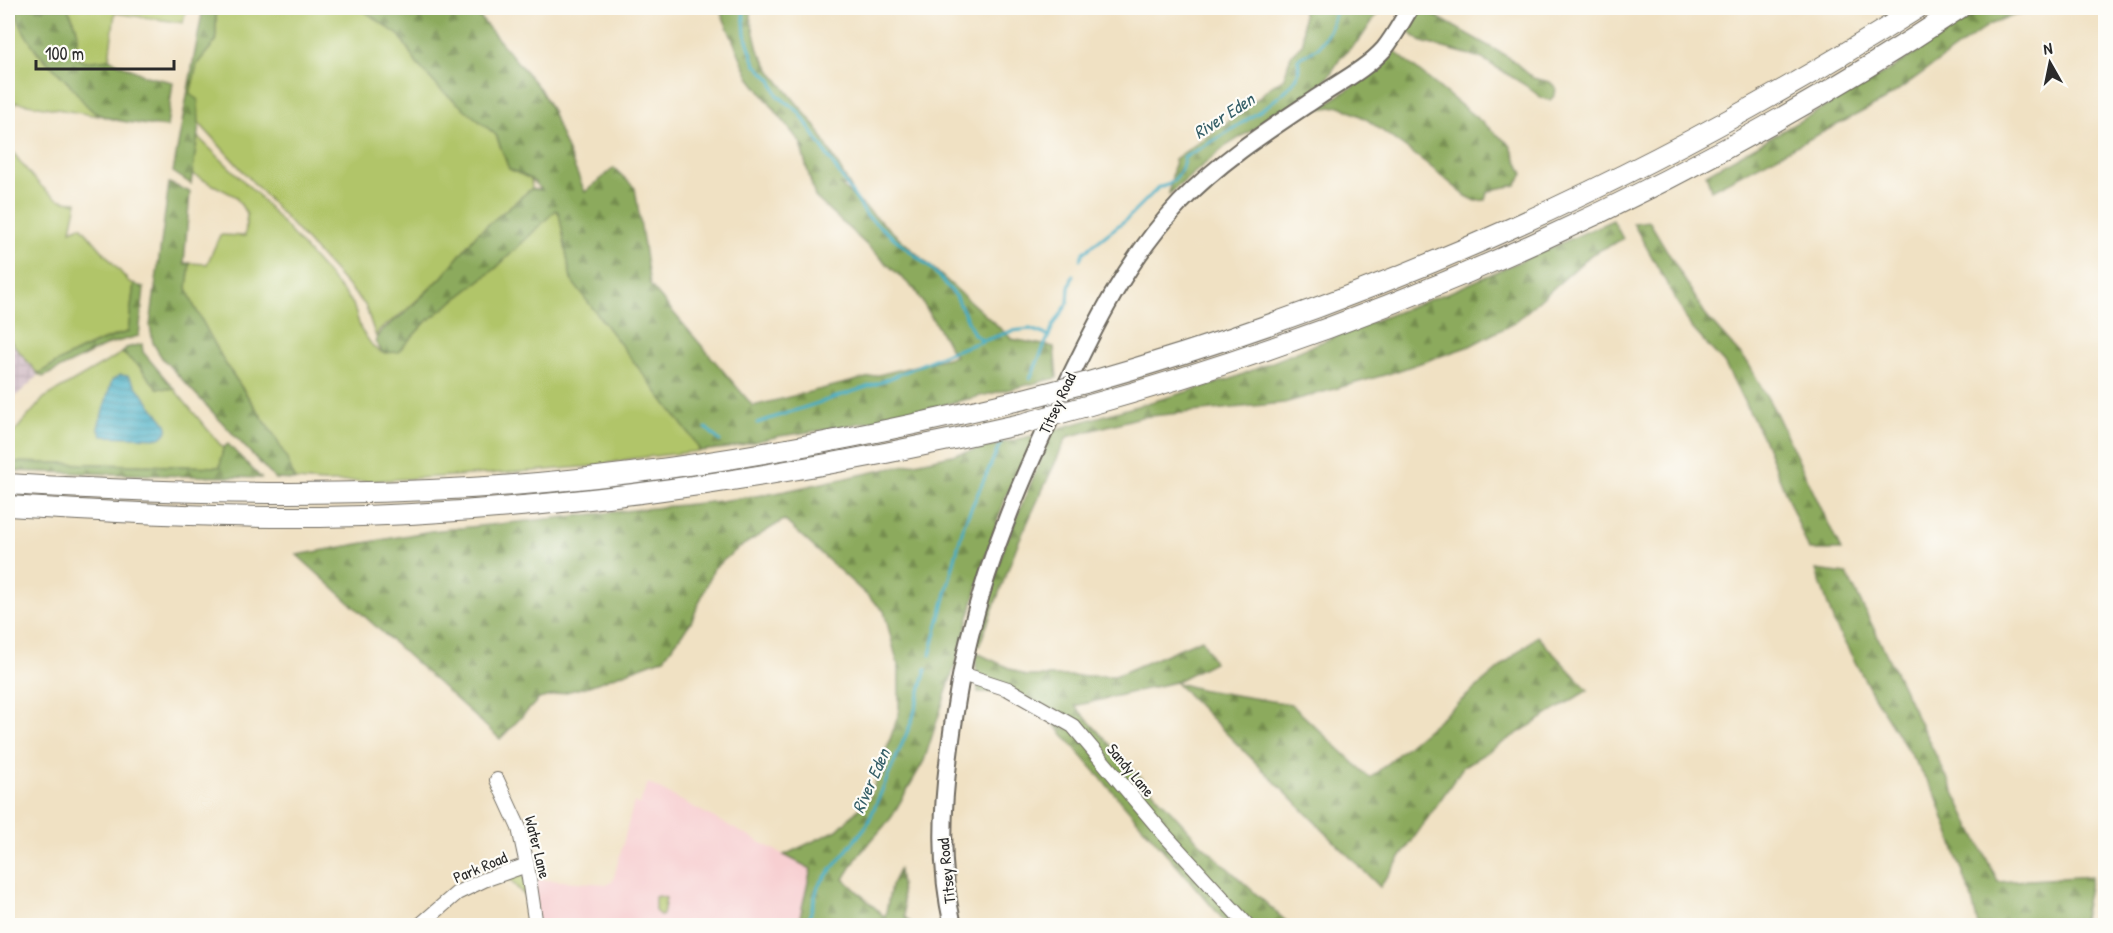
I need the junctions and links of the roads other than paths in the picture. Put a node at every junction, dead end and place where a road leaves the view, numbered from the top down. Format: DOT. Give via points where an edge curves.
graph roads {
  1 [pos="1410,8"];
  2 [pos="1918,8"];
  3 [pos="1960,8"];
  4 [pos="8,484"];
  5 [pos="8,506"];
  6 [pos="962,674"];
  7 [pos="497,780"];
  8 [pos="527,865"];
  9 [pos="419,926"];
  10 [pos="536,926"];
  11 [pos="953,926"];
  12 [pos="1248,926"];
  1 -- 6 [label="main road, Titsey Road" via="1384,49 1368,63 1210,174 1167,218 1126,270 1087,340 1012,505 981,595"];
  2 -- 4 [label="highway, bridge" via="1746,112 1549,213 1301,315 1024,399 881,432 709,462 523,484 260,494"];
  3 -- 5 [label="highway, bridge" via="1699,163 1555,233 1299,339 1157,386 1021,424 840,462 668,490 533,505 321,517"];
  6 -- 11 [label="main road, Titsey Road" via="942,834"];
  6 -- 12 [label="street, Sandy Lane" via="1008,689 1073,726"];
  7 -- 8 [label="street, Water Lane" via="519,828"];
  8 -- 9 [label="street, Park Road" via="457,893"];
  8 -- 10 [label="street, Water Lane"];
}
